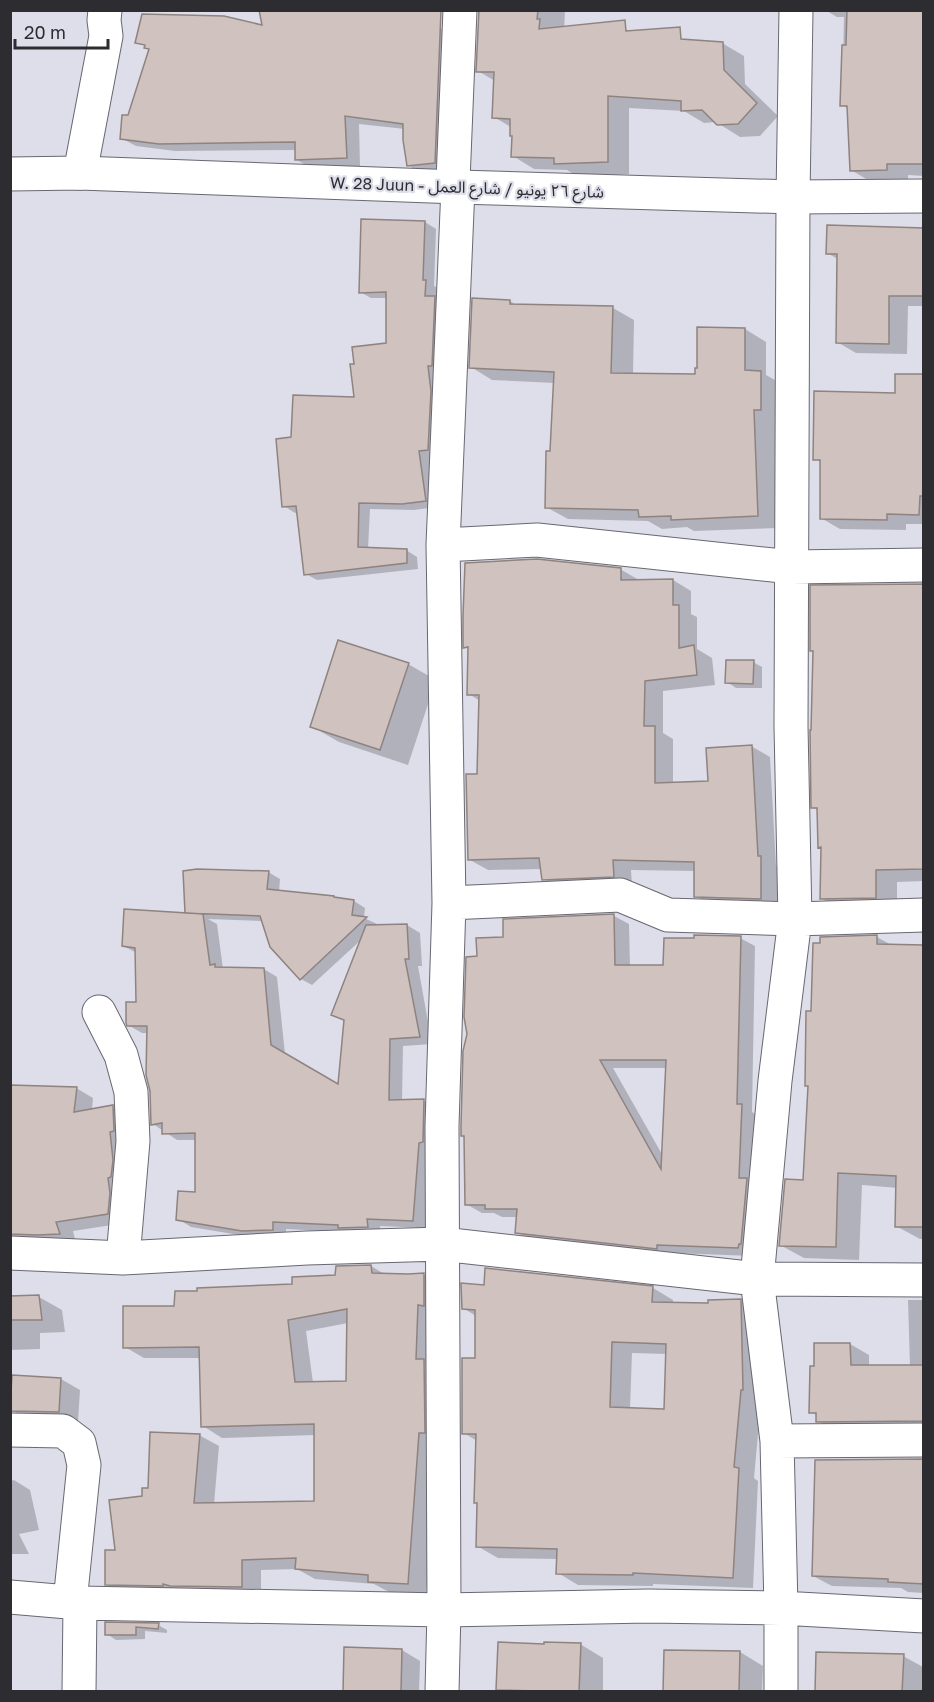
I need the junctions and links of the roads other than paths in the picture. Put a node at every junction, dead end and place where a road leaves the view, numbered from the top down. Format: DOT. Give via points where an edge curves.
graph roads {
  1 [pos="105,10"];
  2 [pos="460,10"];
  3 [pos="796,10"];
  4 [pos="80,173"];
  5 [pos="10,174"];
  6 [pos="458,187"];
  7 [pos="924,196"];
  8 [pos="793,197"];
  9 [pos="442,545"];
  10 [pos="924,565"];
  11 [pos="792,567"];
  12 [pos="449,903"];
  13 [pos="924,915"];
  14 [pos="795,919"];
  15 [pos="99,1012"];
  16 [pos="442,1244"];
  17 [pos="10,1253"];
  18 [pos="123,1258"];
  19 [pos="757,1279"];
  20 [pos="924,1280"];
  21 [pos="10,1430"];
  22 [pos="924,1440"];
  23 [pos="777,1441"];
  24 [pos="10,1597"];
  25 [pos="75,1602"];
  26 [pos="781,1608"];
  27 [pos="444,1610"];
  28 [pos="924,1616"];
  29 [pos="79,1692"];
  30 [pos="442,1692"];
  31 [pos="781,1692"];
  1 -- 4 [label="street" via="106,36"];
  2 -- 6 [label="street" via="453,181"];
  3 -- 8 [label="street"];
  4 -- 5 [label="street, W. 28 Juun - شارع ٢٦ يونيو / شارع العمل"];
  4 -- 6 [label="street, W. 28 Juun - شارع ٢٦ يونيو / شارع العمل"];
  6 -- 8 [label="street, W. 28 Juun - شارع ٢٦ يونيو / شارع العمل"];
  6 -- 9 [label="street"];
  7 -- 8 [label="street, W. 28 Juun - شارع ٢٦ يونيو / شارع العمل"];
  8 -- 11 [label="street"];
  9 -- 11 [label="street" via="537,540"];
  9 -- 12 [label="street"];
  10 -- 11 [label="street"];
  11 -- 14 [label="street"];
  12 -- 14 [label="street" via="621,895 668,915"];
  12 -- 16 [label="street"];
  13 -- 14 [label="street"];
  14 -- 19 [label="street"];
  15 -- 18 [label="street" via="121,1055 131,1092 134,1141"];
  16 -- 18 [label="street"];
  16 -- 19 [label="street"];
  16 -- 27 [label="street"];
  17 -- 18 [label="street"];
  19 -- 20 [label="street"];
  19 -- 23 [label="street"];
  21 -- 25 [label="street" via="63,1431 79,1443 84,1465"];
  22 -- 23 [label="street"];
  23 -- 26 [label="street"];
  24 -- 25 [label="street"];
  25 -- 27 [label="street"];
  25 -- 29 [label="street"];
  26 -- 27 [label="street"];
  26 -- 28 [label="street"];
  26 -- 31 [label="street"];
  27 -- 30 [label="street"];
}
